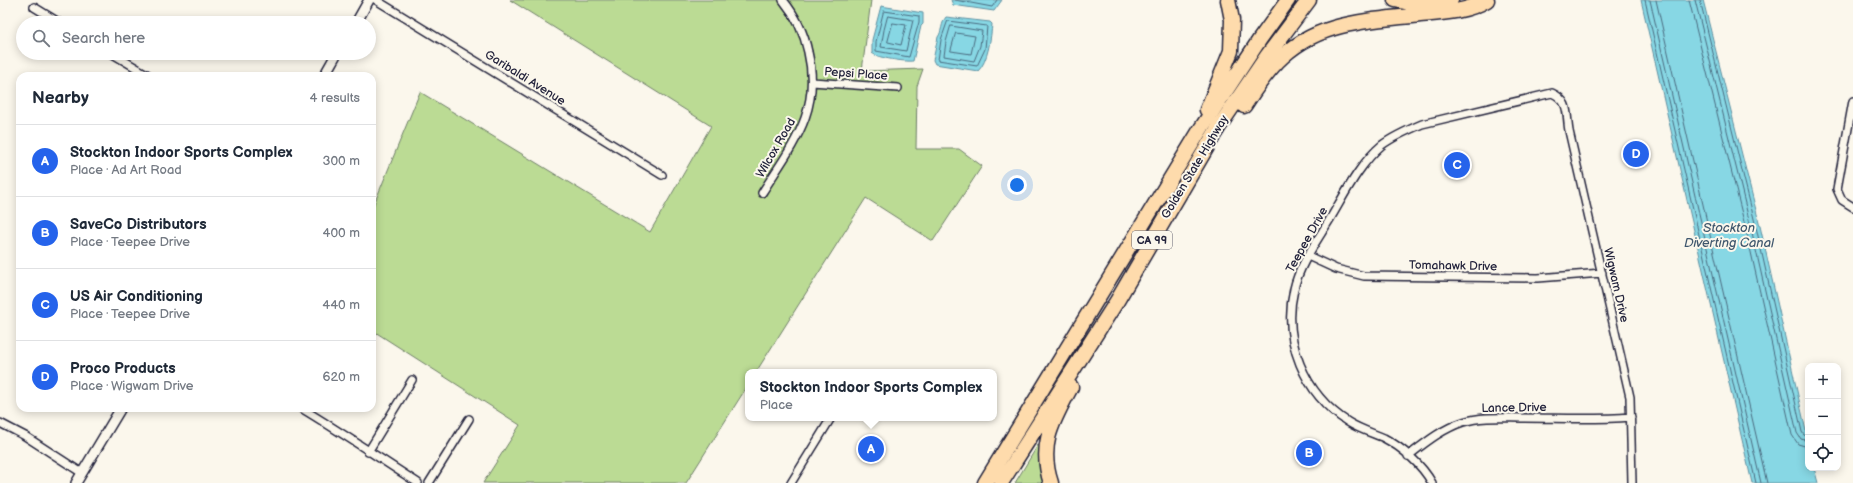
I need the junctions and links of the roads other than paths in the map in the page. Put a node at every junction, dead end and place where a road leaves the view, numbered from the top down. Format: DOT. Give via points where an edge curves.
graph roads {
  1 [pos="369,0"];
  2 [pos="376,0"];
  3 [pos="784,0"];
  4 [pos="1228,0"];
  5 [pos="1288,0"];
  6 [pos="1309,0"];
  7 [pos="1395,0"];
  8 [pos="1451,0"];
  9 [pos="1487,0"];
  10 [pos="34,8"];
  11 [pos="48,16"];
  12 [pos="360,16"];
  13 [pos="123,60"];
  14 [pos="334,60"];
  15 [pos="143,72"];
  16 [pos="326,72"];
  17 [pos="812,82"];
  18 [pos="898,88"];
  19 [pos="1560,96"];
  20 [pos="1853,101"];
  21 [pos="1202,127"];
  22 [pos="1218,128"];
  23 [pos="662,175"];
  24 [pos="762,193"];
  25 [pos="1853,207"];
  26 [pos="1308,256"];
  27 [pos="1602,273"];
  28 [pos="1082,354"];
  29 [pos="412,380"];
  30 [pos="119,412"];
  31 [pos="311,412"];
  32 [pos="1631,416"];
  33 [pos="469,419"];
  34 [pos="829,421"];
  35 [pos="0,423"];
  36 [pos="368,452"];
  37 [pos="1408,456"];
  38 [pos="82,473"];
  39 [pos="76,483"];
  40 [pos="418,483"];
  41 [pos="428,483"];
  42 [pos="791,483"];
  43 [pos="985,483"];
  44 [pos="1001,483"];
  45 [pos="1051,483"];
  46 [pos="1432,483"];
  47 [pos="1632,483"];
  1 -- 12 [label="street"];
  2 -- 23 [label="street, Garibaldi Avenue"];
  3 -- 17 [label="street, Wilcox Road" via="805,37"];
  4 -- 21 [label="highway" via="1232,20 1231,50 1210,98"];
  5 -- 21 [label="highway, Golden State Highway / CA 99"];
  6 -- 22 [label="highway, Golden State Highway / CA 99"];
  7 -- 8 [label="highway" via="1414,4"];
  9 -- 22 [label="highway" via="1465,10 1337,26 1304,40 1277,62 1236,116"];
  10 -- 11 [label="street"];
  13 -- 15 [label="street"];
  14 -- 16 [label="street"];
  17 -- 18 [label="street, Pepsi Place"];
  17 -- 24 [label="street, Wilcox Road" via="811,101 806,117"];
  19 -- 26 [label="street, Teepee Drive" via="1547,93 1422,124 1396,136 1366,162"];
  19 -- 27 [label="street, Wigwam Drive" via="1566,105 1569,131"];
  20 -- 25 [label="street" via="1838,184 1838,193 1842,200"];
  21 -- 43 [label="highway, Golden State Highway / CA 99"];
  22 -- 28 [label="highway, Golden State Highway / CA 99" via="1117,301"];
  26 -- 27 [label="street, Tomahawk Drive" via="1341,270 1364,276 1538,278"];
  26 -- 37 [label="street, Teepee Drive" via="1294,289 1290,319 1295,352 1302,370 1319,397 1332,410 1348,422 1391,442"];
  27 -- 32 [label="street, Wigwam Drive" via="1630,397"];
  28 -- 44 [label="highway, Golden State Highway / CA 99"];
  28 -- 45 [label="highway" via="1083,366 1047,435 1047,473"];
  29 -- 36 [label="street"];
  30 -- 38 [label="street"];
  31 -- 36 [label="street"];
  32 -- 37 [label="street, Lance Drive" via="1472,420 1448,428"];
  32 -- 47 [label="street, Wigwam Drive"];
  33 -- 41 [label="street"];
  34 -- 42 [label="street"];
  35 -- 38 [label="street"];
  36 -- 40 [label="street"];
  37 -- 46 [label="street, Teepee Drive"];
  38 -- 39 [label="street"];
}
